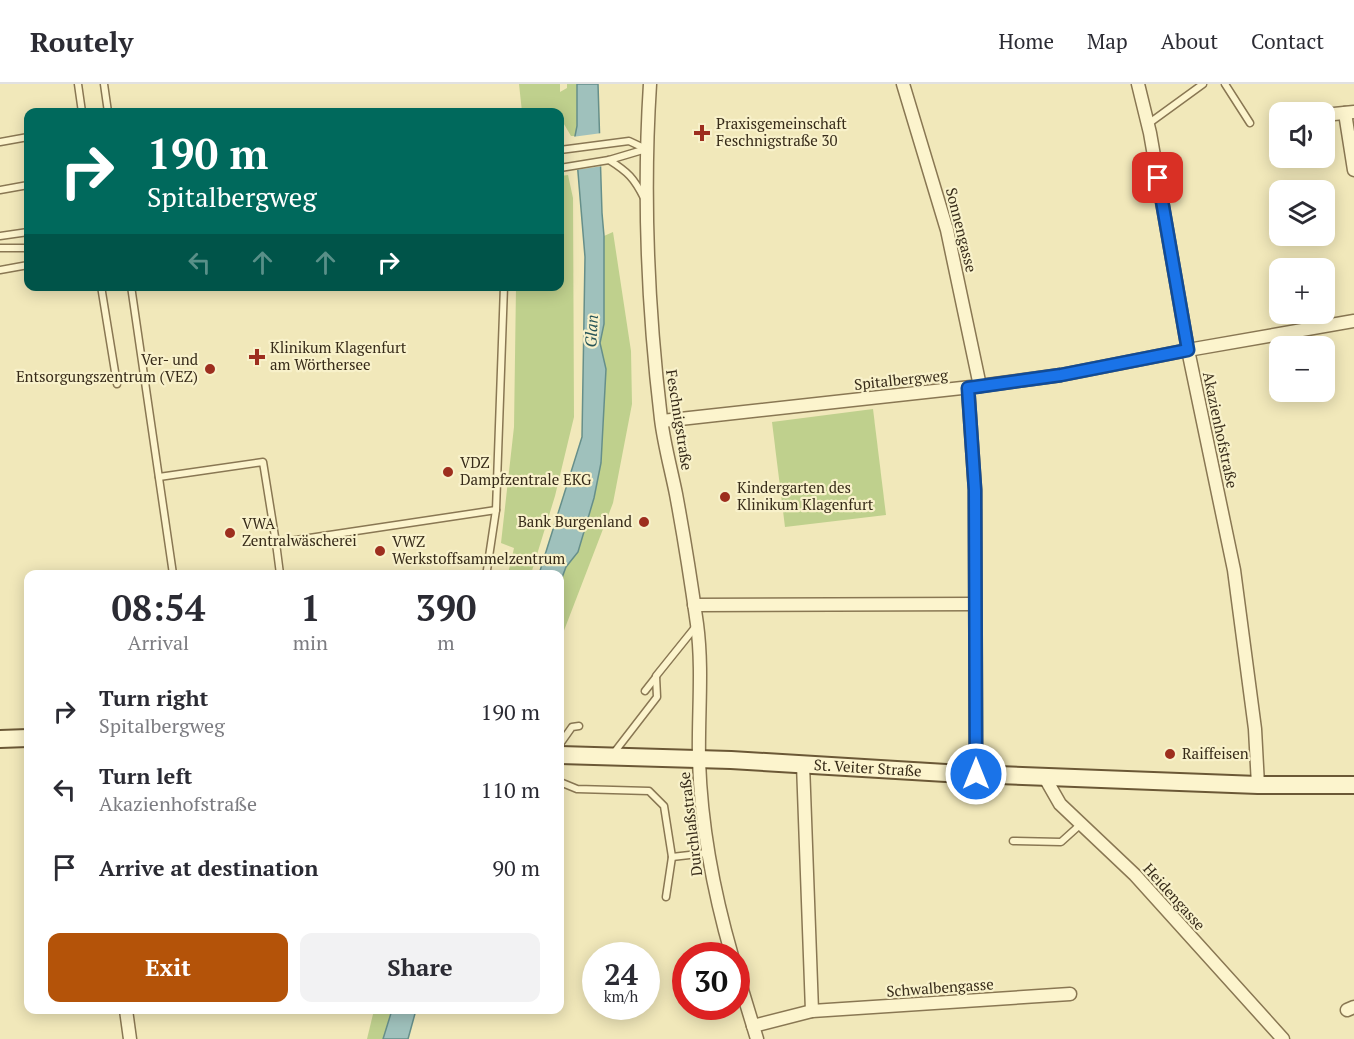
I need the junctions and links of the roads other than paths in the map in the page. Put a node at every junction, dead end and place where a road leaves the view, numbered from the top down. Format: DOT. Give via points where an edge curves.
graph roads {
  1 [pos="78,84"];
  2 [pos="104,84"];
  3 [pos="650,84"];
  4 [pos="903,84"];
  5 [pos="1138,84"];
  6 [pos="1203,84"];
  7 [pos="1226,84"];
  8 [pos="81,108"];
  9 [pos="107,108"];
  10 [pos="1349,113"];
  11 [pos="1250,123"];
  12 [pos="1148,124"];
  13 [pos="24,138"];
  14 [pos="0,142"];
  15 [pos="564,149"];
  16 [pos="647,149"];
  17 [pos="609,160"];
  18 [pos="564,167"];
  19 [pos="1354,170"];
  20 [pos="24,186"];
  21 [pos="0,190"];
  22 [pos="648,206"];
  23 [pos="24,233"];
  24 [pos="0,236"];
  25 [pos="0,248"];
  26 [pos="24,248"];
  27 [pos="24,266"];
  28 [pos="0,270"];
  29 [pos="102,291"];
  30 [pos="132,291"];
  31 [pos="504,291"];
  32 [pos="1354,321"];
  33 [pos="1188,350"];
  34 [pos="117,384"];
  35 [pos="974,387"];
  36 [pos="662,421"];
  37 [pos="159,477"];
  38 [pos="496,510"];
  39 [pos="276,543"];
  40 [pos="172,570"];
  41 [pos="279,570"];
  42 [pos="487,570"];
  43 [pos="975,604"];
  44 [pos="694,605"];
  45 [pos="697,624"];
  46 [pos="656,676"];
  47 [pos="645,691"];
  48 [pos="579,726"];
  49 [pos="24,738"];
  50 [pos="564,738"];
  51 [pos="0,739"];
  52 [pos="564,755"];
  53 [pos="611,756"];
  54 [pos="699,758"];
  55 [pos="803,764"];
  56 [pos="976,774"];
  57 [pos="1044,776"];
  58 [pos="564,784"];
  59 [pos="1354,784"];
  60 [pos="1258,785"];
  61 [pos="1082,824"];
  62 [pos="1013,841"];
  63 [pos="707,854"];
  64 [pos="672,857"];
  65 [pos="666,897"];
  66 [pos="729,942"];
  67 [pos="1070,994"];
  68 [pos="812,1011"];
  69 [pos="127,1014"];
  70 [pos="750,1016"];
  71 [pos="753,1026"];
  72 [pos="130,1039"];
  73 [pos="757,1039"];
  74 [pos="1283,1039"];
  1 -- 8 [label="lane"];
  2 -- 9 [label="lane"];
  3 -- 16 [label="street, Feschnigstraße"];
  4 -- 35 [label="street, Sonnengasse" via="947,230"];
  5 -- 12 [label="street, Akazienhofstraße"];
  6 -- 12 [label="lane"];
  7 -- 11 [label="lane"];
  10 -- 19 [label="street"];
  12 -- 33 [label="street, Akazienhofstraße"];
  13 -- 14 [label="lane"];
  15 -- 16 [label="lane" via="629,141"];
  16 -- 17 [label="lane"];
  16 -- 22 [label="street, Feschnigstraße"];
  17 -- 18 [label="lane"];
  17 -- 22 [label="lane" via="628,172"];
  20 -- 21 [label="lane"];
  22 -- 36 [label="street, Feschnigstraße" via="653,343"];
  23 -- 24 [label="lane"];
  25 -- 26 [label="lane"];
  27 -- 28 [label="lane"];
  29 -- 34 [label="lane"];
  30 -- 37 [label="lane"];
  31 -- 38 [label="lane"];
  32 -- 33 [label="street, Spitalbergweg"];
  33 -- 35 [label="street, Spitalbergweg"];
  33 -- 60 [label="street, Akazienhofstraße" via="1234,570 1256,729"];
  35 -- 36 [label="street, Spitalbergweg"];
  35 -- 43 [label="street, Sonnengasse"];
  36 -- 44 [label="street, Feschnigstraße"];
  37 -- 39 [label="lane" via="263,462"];
  37 -- 40 [label="lane"];
  38 -- 39 [label="lane"];
  38 -- 42 [label="lane"];
  39 -- 41 [label="lane"];
  43 -- 44 [label="street"];
  43 -- 56 [label="street, Sonnengasse"];
  44 -- 45 [label="street, Feschnigstraße"];
  45 -- 46 [label="lane"];
  45 -- 54 [label="street, Feschnigstraße" via="701,664"];
  46 -- 47 [label="lane"];
  46 -- 53 [label="lane" via="657,697"];
  48 -- 50 [label="lane" via="572,727"];
  49 -- 51 [label="main road"];
  52 -- 53 [label="main road, St. Veiter Straße"];
  53 -- 54 [label="main road, St. Veiter Straße"];
  54 -- 55 [label="main road, St. Veiter Straße"];
  54 -- 63 [label="street, Durchlaßstraße"];
  55 -- 56 [label="main road, St. Veiter Straße"];
  55 -- 68 [label="street"];
  56 -- 57 [label="main road, St. Veiter Straße"];
  57 -- 60 [label="main road, St. Veiter Straße"];
  57 -- 61 [label="street, Heidengasse" via="1060,804"];
  58 -- 64 [label="lane" via="577,789 649,791 664,806"];
  59 -- 60 [label="main road, St. Veiter Straße"];
  61 -- 62 [label="lane" via="1061,842"];
  61 -- 74 [label="street, Heidengasse" via="1120,860"];
  63 -- 64 [label="lane"];
  63 -- 66 [label="street, Durchlaßstraße"];
  64 -- 65 [label="lane"];
  67 -- 68 [label="street, Schwalbengasse"];
  68 -- 71 [label="street, Schwalbengasse"];
  69 -- 72 [label="street"];
  70 -- 71 [label="street"];
  71 -- 73 [label="street"];
}
